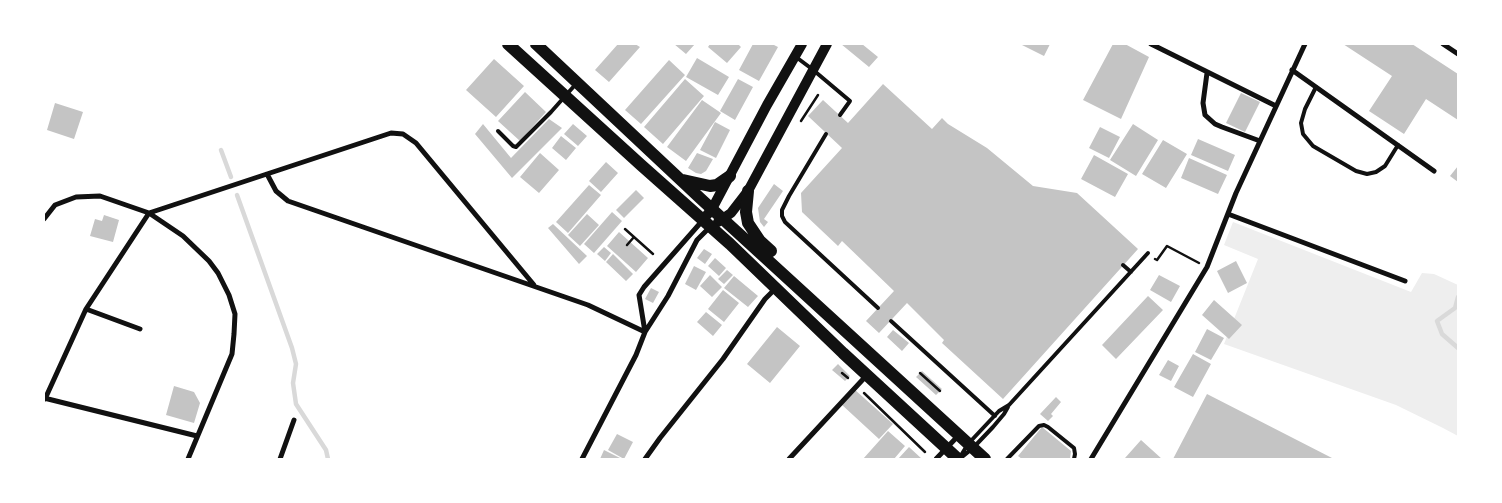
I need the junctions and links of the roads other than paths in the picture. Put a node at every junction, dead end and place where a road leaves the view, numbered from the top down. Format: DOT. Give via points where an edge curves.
graph roads {
  1 [pos="508,44"];
  2 [pos="536,44"];
  3 [pos="802,44"];
  4 [pos="827,44"];
  5 [pos="1151,44"];
  6 [pos="1304,44"];
  7 [pos="1443,44"];
  8 [pos="1458,54"];
  9 [pos="794,56"];
  10 [pos="812,68"];
  11 [pos="1292,70"];
  12 [pos="1207,72"];
  13 [pos="578,82"];
  14 [pos="1316,87"];
  15 [pos="566,96"];
  16 [pos="1276,106"];
  17 [pos="840,115"];
  18 [pos="498,130"];
  19 [pos="826,134"];
  20 [pos="1260,141"];
  21 [pos="1398,145"];
  22 [pos="1434,171"];
  23 [pos="267,174"];
  24 [pos="730,176"];
  25 [pos="682,180"];
  26 [pos="748,191"];
  27 [pos="712,209"];
  28 [pos="149,213"];
  29 [pos="1228,214"];
  30 [pos="44,219"];
  31 [pos="724,219"];
  32 [pos="707,223"];
  33 [pos="1148,253"];
  34 [pos="1123,265"];
  35 [pos="1131,272"];
  36 [pos="1405,281"];
  37 [pos="534,285"];
  38 [pos="775,288"];
  39 [pos="878,308"];
  40 [pos="86,309"];
  41 [pos="827,313"];
  42 [pos="891,321"];
  43 [pos="140,329"];
  44 [pos="645,332"];
  45 [pos="867,375"];
  46 [pos="44,398"];
  47 [pos="1009,405"];
  48 [pos="994,416"];
  49 [pos="294,420"];
  50 [pos="959,435"];
  51 [pos="197,436"];
  52 [pos="971,446"];
  53 [pos="947,448"];
  54 [pos="188,459"];
  55 [pos="280,459"];
  56 [pos="582,459"];
  57 [pos="645,459"];
  58 [pos="789,459"];
  59 [pos="936,459"];
  60 [pos="958,459"];
  61 [pos="985,459"];
  62 [pos="1007,459"];
  63 [pos="1074,459"];
  64 [pos="1091,459"];
  1 -- 15 [label="highway"];
  2 -- 13 [label="highway"];
  3 -- 9 [label="main road"];
  4 -- 10 [label="main road"];
  5 -- 12 [label="street"];
  6 -- 11 [label="street"];
  7 -- 8 [label="street"];
  9 -- 10 [label="lane"];
  9 -- 24 [label="main road"];
  10 -- 17 [label="lane" via="850,101"];
  10 -- 26 [label="main road"];
  11 -- 14 [label="street"];
  11 -- 16 [label="street"];
  12 -- 16 [label="street"];
  12 -- 20 [label="street" via="1203,103 1205,115 1215,124"];
  13 -- 15 [label="lane"];
  13 -- 25 [label="highway"];
  14 -- 21 [label="street"];
  14 -- 21 [label="lane" via="1301,123 1303,134 1313,146 1367,174 1385,166"];
  15 -- 18 [label="lane" via="516,147"];
  15 -- 32 [label="highway"];
  16 -- 20 [label="street"];
  19 -- 39 [label="lane" via="789,196 782,216"];
  20 -- 29 [label="street"];
  21 -- 22 [label="street"];
  23 -- 28 [label="street"];
  23 -- 37 [label="street" via="276,190 288,201"];
  23 -- 37 [label="street" via="391,133 403,134 416,142"];
  24 -- 25 [label="highway" via="710,186"];
  24 -- 27 [label="main road"];
  25 -- 27 [label="highway"];
  26 -- 31 [label="main road"];
  26 -- 41 [label="highway" via="746,212 752,231 819,295"];
  27 -- 31 [label="highway"];
  27 -- 32 [label="main road"];
  28 -- 30 [label="street" via="100,196 76,197 55,205"];
  28 -- 40 [label="street"];
  28 -- 51 [label="street" via="183,236 209,261 229,295 234,314 232,354"];
  29 -- 36 [label="street"];
  29 -- 64 [label="street" via="1207,267"];
  31 -- 32 [label="main road"];
  31 -- 41 [label="highway"];
  32 -- 38 [label="highway"];
  32 -- 44 [label="street"];
  32 -- 44 [label="street" via="639,295"];
  33 -- 35 [label="lane"];
  34 -- 35 [label="lane"];
  35 -- 47 [label="lane"];
  37 -- 44 [label="street" via="588,305"];
  38 -- 45 [label="highway"];
  38 -- 57 [label="street"];
  40 -- 43 [label="street"];
  40 -- 46 [label="street"];
  41 -- 50 [label="highway"];
  42 -- 48 [label="lane"];
  44 -- 56 [label="street"];
  45 -- 53 [label="highway"];
  45 -- 58 [label="street"];
  46 -- 51 [label="street"];
  47 -- 48 [label="lane"];
  47 -- 52 [label="lane"];
  48 -- 52 [label="lane"];
  49 -- 55 [label="street"];
  50 -- 52 [label="highway"];
  50 -- 53 [label="street"];
  51 -- 54 [label="street"];
  52 -- 60 [label="lane"];
  52 -- 61 [label="highway"];
  53 -- 59 [label="street"];
  53 -- 60 [label="highway"];
  62 -- 63 [label="lane" via="1039,426 1044,425 1074,448"];
}
